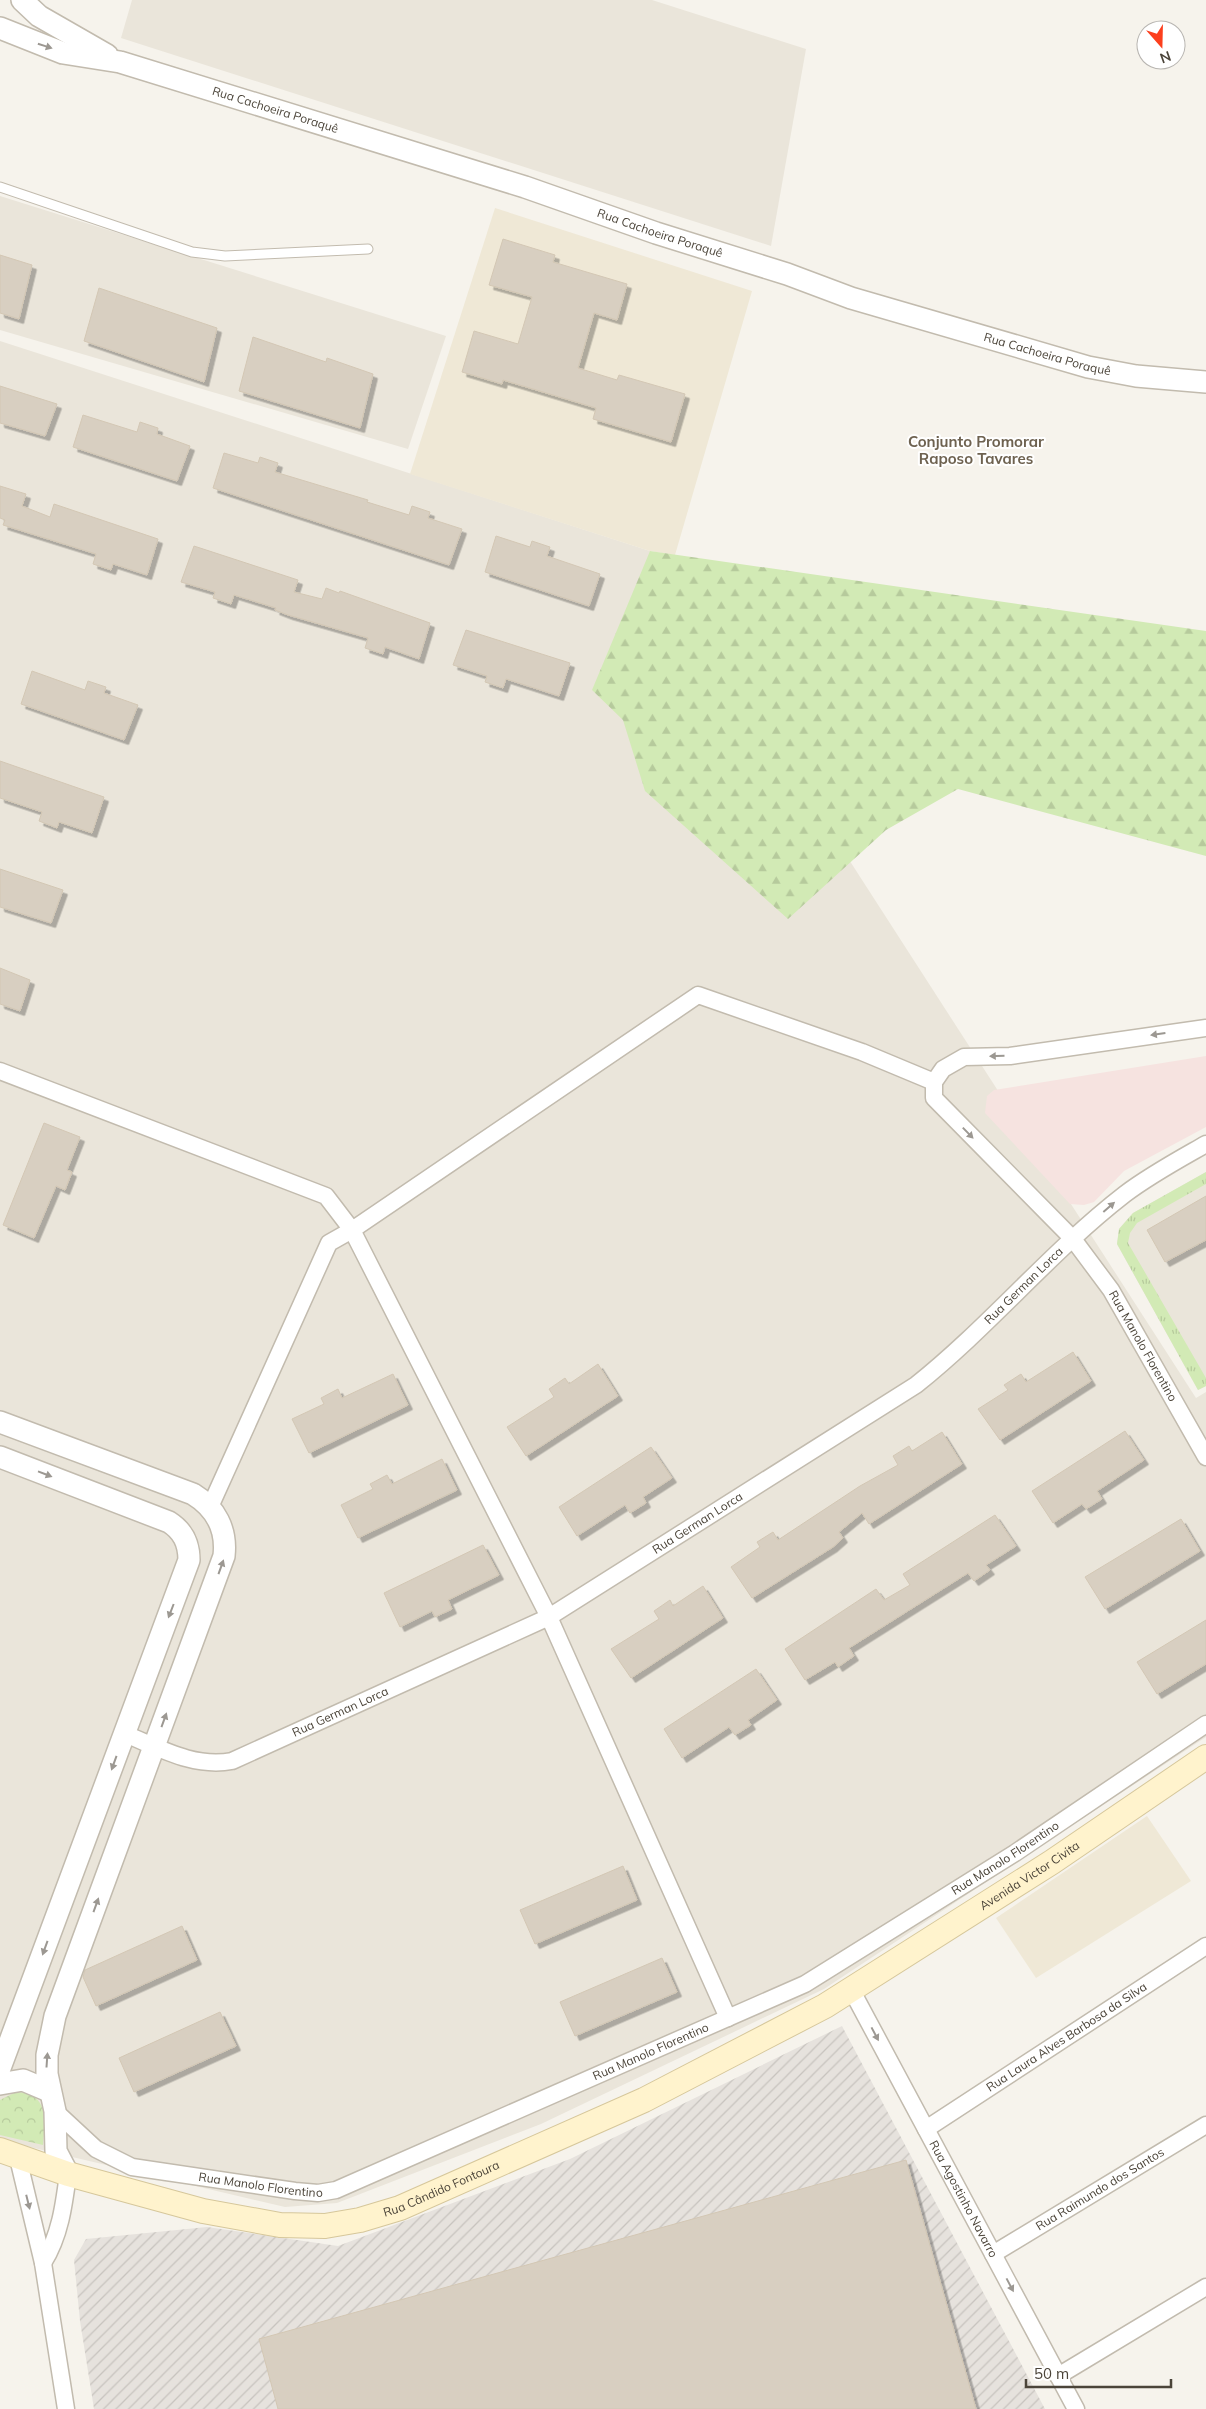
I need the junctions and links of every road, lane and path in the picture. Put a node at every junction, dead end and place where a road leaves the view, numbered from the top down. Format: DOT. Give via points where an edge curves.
graph roads {
  1 [pos="22,0"];
  2 [pos="0,28"];
  3 [pos="120,62"];
  4 [pos="0,187"];
  5 [pos="368,249"];
  6 [pos="1206,382"];
  7 [pos="1206,1028"];
  8 [pos="0,1071"];
  9 [pos="934,1082"];
  10 [pos="1206,1144"];
  11 [pos="352,1230"];
  12 [pos="1073,1240"];
  13 [pos="0,1422"];
  14 [pos="0,1457"];
  15 [pos="1206,1457"];
  16 [pos="210,1507"];
  17 [pos="549,1617"];
  18 [pos="1206,1724"];
  19 [pos="125,1734"];
  20 [pos="155,1745"];
  21 [pos="1206,1757"];
  22 [pos="1206,1946"];
  23 [pos="852,1990"];
  24 [pos="728,2018"];
  25 [pos="0,2068"];
  26 [pos="0,2084"];
  27 [pos="52,2101"];
  28 [pos="1206,2126"];
  29 [pos="926,2130"];
  30 [pos="8,2152"];
  31 [pos="68,2174"];
  32 [pos="993,2254"];
  33 [pos="43,2263"];
  34 [pos="1206,2287"];
  35 [pos="1058,2376"];
  36 [pos="66,2409"];
  37 [pos="1076,2409"];
  1 -- 3 [label="street, Rua Cachoeira Poraquê" via="39,16"];
  2 -- 3 [label="street, Rua Cachoeira Poraquê, one-way" via="63,52"];
  3 -- 6 [label="street, Rua Cachoeira Poraquê" via="525,187 851,298 1088,367 1145,377"];
  4 -- 5 [label="lane" via="192,252 225,256"];
  7 -- 9 [label="street, one-way" via="1010,1056 964,1057 942,1069"];
  8 -- 11 [label="street" via="326,1196"];
  9 -- 11 [label="street" via="862,1052 698,995"];
  9 -- 12 [label="street, Rua Manolo Florentino, one-way" via="934,1098"];
  12 -- 10 [label="street, Rua German Lorca, one-way" via="1141,1182"];
  11 -- 16 [label="street" via="329,1243"];
  11 -- 17 [label="street"];
  12 -- 15 [label="street, Rua Manolo Florentino" via="1111,1290"];
  12 -- 17 [label="street, Rua German Lorca" via="942,1365 916,1385"];
  13 -- 16 [label="street" via="193,1494"];
  14 -- 19 [label="street, one-way" via="169,1522 186,1539 189,1555 186,1570"];
  20 -- 16 [label="street, one-way" via="224,1556 224,1535"];
  17 -- 20 [label="street, Rua German Lorca" via="242,1758 222,1763 199,1762"];
  17 -- 24 [label="street"];
  18 -- 24 [label="street, Rua Manolo Florentino" via="1015,1853 805,1984"];
  19 -- 20 [label="street, Rua German Lorca"];
  19 -- 25 [label="street, one-way"];
  27 -- 20 [label="street, one-way" via="47,2055 55,2016"];
  21 -- 23 [label="main road, Avenida Victor Civita" via="1052,1862"];
  22 -- 29 [label="street, Rua Laura Alves Barbosa da Silva"];
  23 -- 29 [label="street, Rua Agostinho Navarro, one-way"];
  23 -- 31 [label="main road, Rua Cândido Fontoura" via="644,2100 400,2208 360,2220 325,2226 280,2225 203,2212"];
  24 -- 27 [label="street, Rua Manolo Florentino" via="336,2190 318,2193 120,2163 96,2149"];
  26 -- 27 [label="street" via="23,2080"];
  27 -- 31 [label="street" via="56,2151"];
  28 -- 32 [label="street, Rua Raimundo dos Santos"];
  29 -- 32 [label="street, Rua Agostinho Navarro"];
  30 -- 31 [label="main road, Rua Cândido Fontoura"];
  30 -- 33 [label="street, one-way"];
  31 -- 33 [label="street" via="53,2247"];
  32 -- 35 [label="street, Rua Agostinho Navarro, one-way"];
  33 -- 36 [label="street"];
  34 -- 35 [label="street"];
  35 -- 37 [label="street, Rua Agostinho Navarro"];
}
